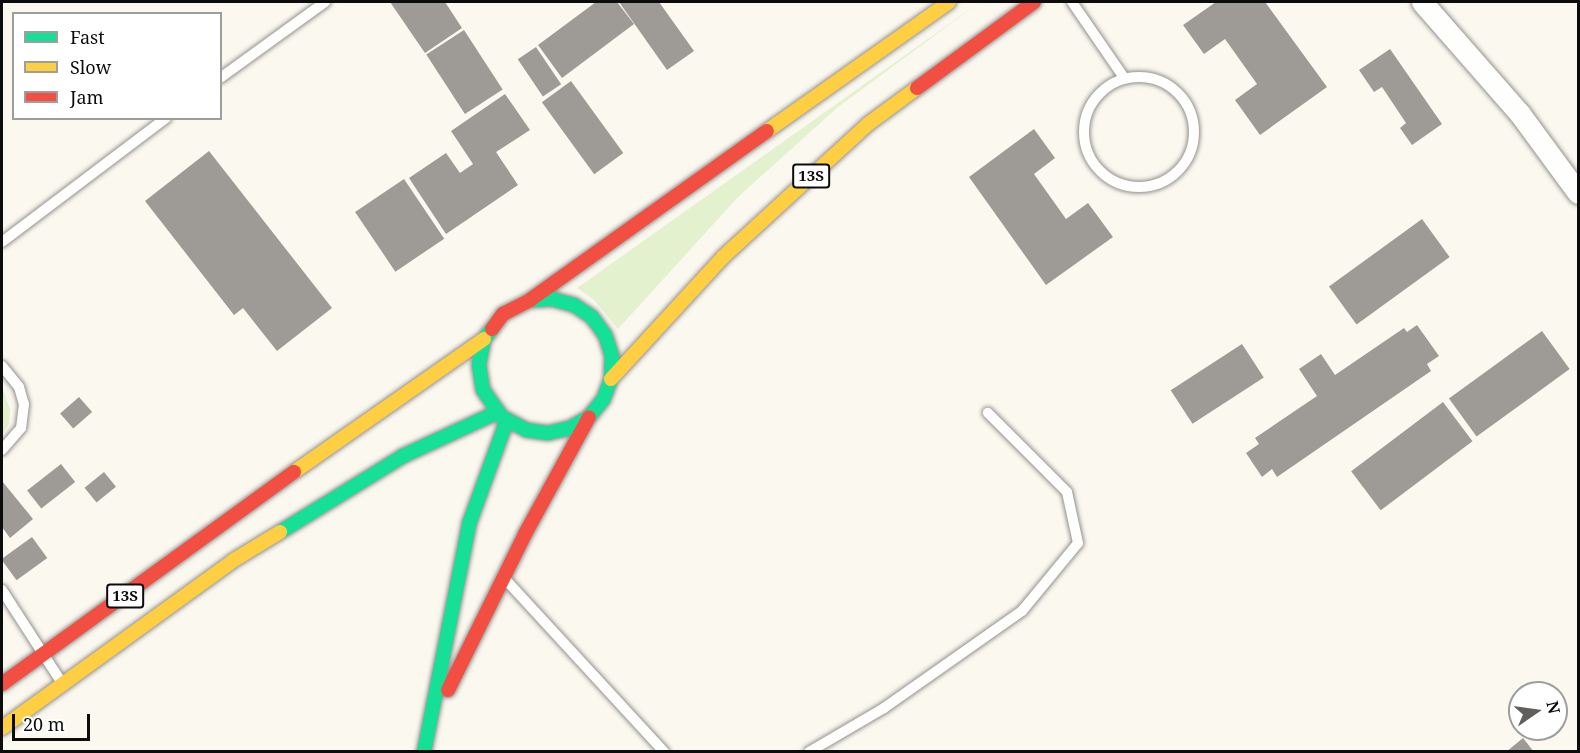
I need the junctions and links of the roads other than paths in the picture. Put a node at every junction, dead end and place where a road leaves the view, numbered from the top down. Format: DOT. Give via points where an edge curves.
graph roads {
  1 [pos="325,2"];
  2 [pos="949,2"];
  3 [pos="1034,2"];
  4 [pos="1072,2"];
  5 [pos="1422,2"];
  6 [pos="222,77"];
  7 [pos="1125,79"];
  8 [pos="163,120"];
  9 [pos="1578,193"];
  10 [pos="2,242"];
  11 [pos="530,300"];
  12 [pos="484,339"];
  13 [pos="2,366"];
  14 [pos="611,379"];
  15 [pos="988,413"];
  16 [pos="502,416"];
  17 [pos="588,417"];
  18 [pos="2,450"];
  19 [pos="503,578"];
  20 [pos="2,590"];
  21 [pos="43,655"];
  22 [pos="2,684"];
  23 [pos="64,686"];
  24 [pos="432,722"];
  25 [pos="2,728"];
  26 [pos="424,752"];
  27 [pos="664,752"];
  28 [pos="809,752"];
  1 -- 6 [label="lane"];
  2 -- 11 [label="main road, 13S"];
  3 -- 14 [label="main road, 13S" via="868,124 723,257"];
  4 -- 7 [label="lane"];
  5 -- 9 [label="street" via="1520,114"];
  7 -- 7 [label="lane" via="1156,79 1172,88 1192,118 1190,153 1166,180 1150,186 1131,187 1100,171 1089,157 1084,139 1084,120 1092,103 1104,89"];
  8 -- 10 [label="lane"];
  11 -- 12 [label="main road, 13S" via="503,314"];
  11 -- 14 [label="main road, 13S" via="552,299 574,305 592,317 605,335 612,356"];
  12 -- 16 [label="main road, 13S" via="479,364 483,390"];
  12 -- 21 [label="main road, 13S" via="367,418"];
  13 -- 18 [label="lane" via="19,387 24,404 21,428"];
  14 -- 17 [label="main road, 13S" via="603,400"];
  15 -- 28 [label="lane" via="1067,492 1078,543 1022,611 884,708"];
  16 -- 17 [label="main road, 13S" via="526,430 548,433 570,428"];
  16 -- 23 [label="main road, 13S" via="403,456 234,560"];
  16 -- 24 [label="main road" via="469,524"];
  17 -- 19 [label="main road"];
  19 -- 24 [label="main road"];
  19 -- 27 [label="lane"];
  20 -- 21 [label="lane"];
  21 -- 22 [label="main road, 13S"];
  21 -- 23 [label="lane"];
  23 -- 25 [label="main road, 13S"];
  24 -- 26 [label="main road"];
}
